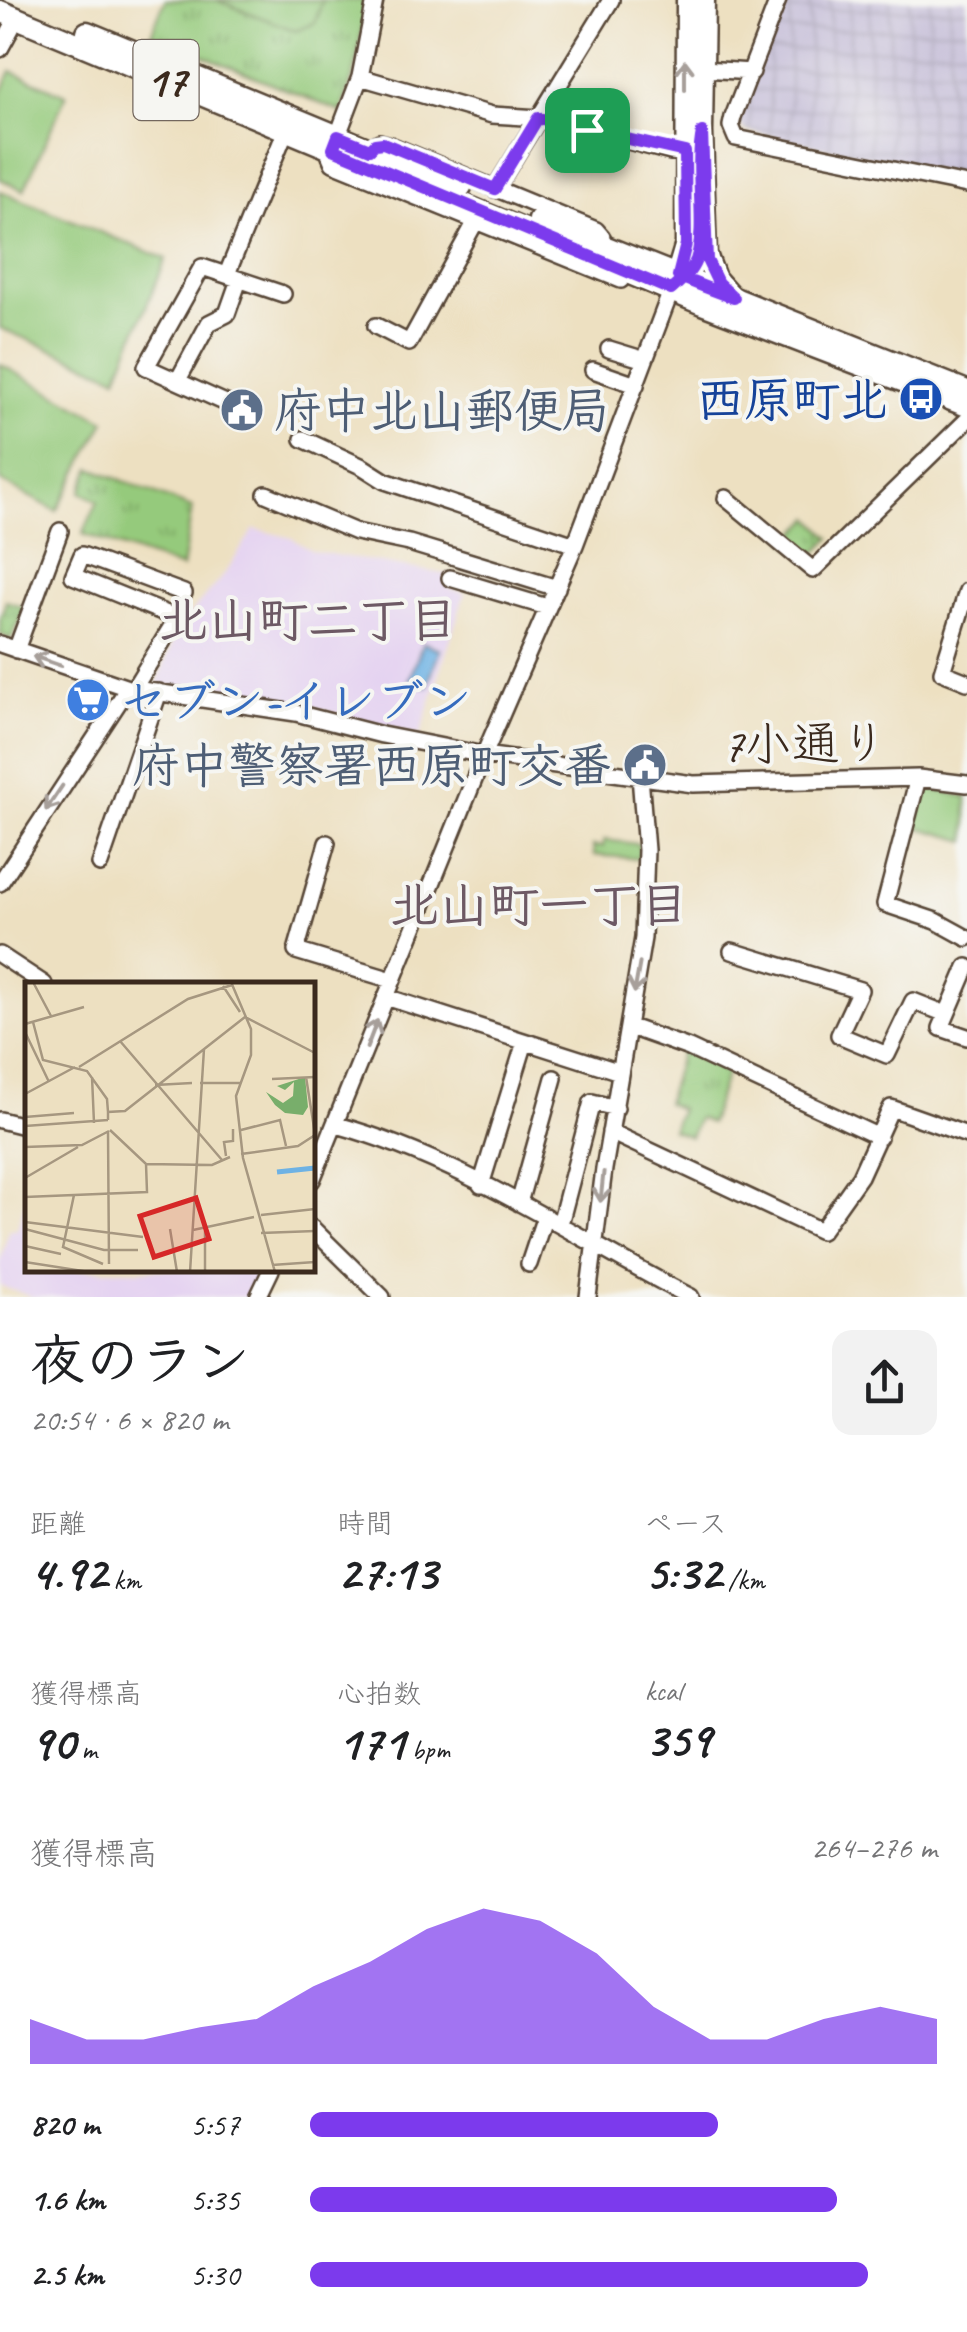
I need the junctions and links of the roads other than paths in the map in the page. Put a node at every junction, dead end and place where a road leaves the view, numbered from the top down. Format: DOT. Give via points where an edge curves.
graph roads {
  1 [pos="375,0"];
  2 [pos="610,0"];
  3 [pos="686,0"];
  4 [pos="704,0"];
  5 [pos="778,0"];
  6 [pos="9,9"];
  7 [pos="0,50"];
  8 [pos="703,68"];
  9 [pos="752,72"];
  10 [pos="360,77"];
  11 [pos="538,118"];
  12 [pos="286,130"];
  13 [pos="702,132"];
  14 [pos="335,142"];
  15 [pos="370,149"];
  16 [pos="685,152"];
  17 [pos="967,185"];
  18 [pos="495,189"];
  19 [pos="476,221"];
  20 [pos="602,245"];
  21 [pos="636,276"];
  22 [pos="233,277"];
  23 [pos="678,282"];
  24 [pos="283,294"];
  25 [pos="734,298"];
  26 [pos="376,326"];
  27 [pos="609,349"];
  28 [pos="645,360"];
  29 [pos="593,370"];
  30 [pos="178,380"];
  31 [pos="636,384"];
  32 [pos="967,391"];
  33 [pos="967,406"];
  34 [pos="236,408"];
  35 [pos="967,420"];
  36 [pos="303,438"];
  37 [pos="266,494"];
  38 [pos="726,498"];
  39 [pos="60,531"];
  40 [pos="575,546"];
  41 [pos="450,578"];
  42 [pos="557,588"];
  43 [pos="967,591"];
  44 [pos="181,607"];
  45 [pos="548,607"];
  46 [pos="962,620"];
  47 [pos="8,647"];
  48 [pos="967,682"];
  49 [pos="131,688"];
  50 [pos="159,692"];
  51 [pos="484,755"];
  52 [pos="640,776"];
  53 [pos="918,778"];
  54 [pos="967,784"];
  55 [pos="326,843"];
  56 [pos="100,864"];
  57 [pos="0,883"];
  58 [pos="967,937"];
  59 [pos="732,950"];
  60 [pos="0,955"];
  61 [pos="967,966"];
  62 [pos="41,982"];
  63 [pos="389,988"];
  64 [pos="946,1014"];
  65 [pos="630,1027"];
  66 [pos="967,1037"];
  67 [pos="525,1042"];
  68 [pos="620,1072"];
  69 [pos="554,1078"];
  70 [pos="616,1108"];
  71 [pos="0,1120"];
  72 [pos="336,1124"];
  73 [pos="25,1127"];
  74 [pos="610,1132"];
  75 [pos="967,1135"];
  76 [pos="879,1137"];
  77 [pos="315,1173"];
  78 [pos="481,1185"];
  79 [pos="519,1202"];
  80 [pos="553,1220"];
  81 [pos="315,1231"];
  82 [pos="596,1242"];
  83 [pos="529,1264"];
  84 [pos="270,1272"];
  85 [pos="258,1297"];
  86 [pos="382,1297"];
  87 [pos="588,1297"];
  88 [pos="692,1297"];
  1 -- 10 [label="street"];
  2 -- 11 [label="street"];
  16 -- 3 [label="main road, one-way"];
  4 -- 8 [label="main road"];
  5 -- 9 [label="street"];
  6 -- 7 [label="street"];
  6 -- 12 [label="main road, 17"];
  6 -- 14 [label="main road, 17"];
  8 -- 9 [label="street"];
  8 -- 13 [label="main road"];
  9 -- 17 [label="street" via="731,126 736,138"];
  10 -- 11 [label="street" via="492,115"];
  10 -- 14 [label="street"];
  11 -- 16 [label="street"];
  11 -- 18 [label="street"];
  12 -- 14 [label="main road, 17"];
  12 -- 22 [label="street"];
  13 -- 23 [label="main road" via="696,260"];
  13 -- 25 [label="main road" via="707,260"];
  14 -- 15 [label="main road, 17"];
  14 -- 19 [label="street" via="332,160 343,168"];
  14 -- 21 [label="main road, 17"];
  15 -- 18 [label="street" via="379,142 390,145"];
  15 -- 20 [label="main road, 17"];
  16 -- 23 [label="main road" via="686,244"];
  18 -- 20 [label="street" via="596,230"];
  19 -- 21 [label="street" via="625,282"];
  19 -- 26 [label="street" via="409,342"];
  20 -- 23 [label="main road, 17"];
  21 -- 23 [label="main road, 17"];
  22 -- 24 [label="street"];
  22 -- 30 [label="street" via="227,314 209,323"];
  22 -- 30 [label="street" via="202,267 146,367"];
  23 -- 25 [label="main road, 17"];
  23 -- 28 [label="street"];
  23 -- 33 [label="main road, 17"];
  25 -- 32 [label="main road, 17"];
  27 -- 28 [label="street"];
  28 -- 31 [label="street"];
  29 -- 31 [label="street"];
  30 -- 34 [label="street"];
  31 -- 40 [label="street"];
  35 -- 38 [label="street" via="813,570"];
  36 -- 40 [label="street" via="385,481"];
  37 -- 42 [label="street" via="356,532"];
  39 -- 47 [label="street"];
  40 -- 42 [label="street"];
  41 -- 45 [label="street"];
  42 -- 45 [label="street"];
  43 -- 46 [label="street"];
  44 -- 44 [label="street" via="73,576 82,555"];
  44 -- 49 [label="street"];
  45 -- 51 [label="street"];
  46 -- 48 [label="street" via="942,672"];
  49 -- 47 [label="street, 7小通り, one-way"];
  49 -- 50 [label="street, 7小通り"];
  49 -- 57 [label="street, one-way"];
  50 -- 51 [label="street, 7小通り"];
  50 -- 56 [label="street"];
  51 -- 52 [label="street, 7小通り"];
  51 -- 63 [label="street"];
  52 -- 53 [label="street, 7小通り" via="693,784"];
  52 -- 65 [label="street, one-way" via="646,899"];
  53 -- 54 [label="street, 7小通り"];
  53 -- 58 [label="street" via="886,904"];
  55 -- 63 [label="street" via="296,951"];
  59 -- 64 [label="street" via="860,990 839,1035 887,1055 913,1001"];
  60 -- 62 [label="street"];
  61 -- 64 [label="street"];
  63 -- 67 [label="street"];
  72 -- 63 [label="street, one-way"];
  64 -- 66 [label="street" via="941,1028"];
  65 -- 68 [label="street"];
  65 -- 76 [label="street"];
  67 -- 68 [label="street"];
  67 -- 78 [label="street"];
  68 -- 70 [label="street"];
  69 -- 79 [label="street"];
  70 -- 74 [label="street"];
  70 -- 80 [label="street" via="592,1102"];
  71 -- 73 [label="street"];
  72 -- 77 [label="street"];
  72 -- 78 [label="street" via="407,1148"];
  74 -- 76 [label="street" via="821,1231"];
  74 -- 82 [label="street, one-way"];
  75 -- 76 [label="street" via="891,1108"];
  78 -- 79 [label="street"];
  79 -- 80 [label="street"];
  80 -- 82 [label="street"];
  80 -- 83 [label="street"];
  81 -- 86 [label="street"];
  82 -- 87 [label="street"];
  82 -- 88 [label="street"];
  84 -- 85 [label="street"];
}
